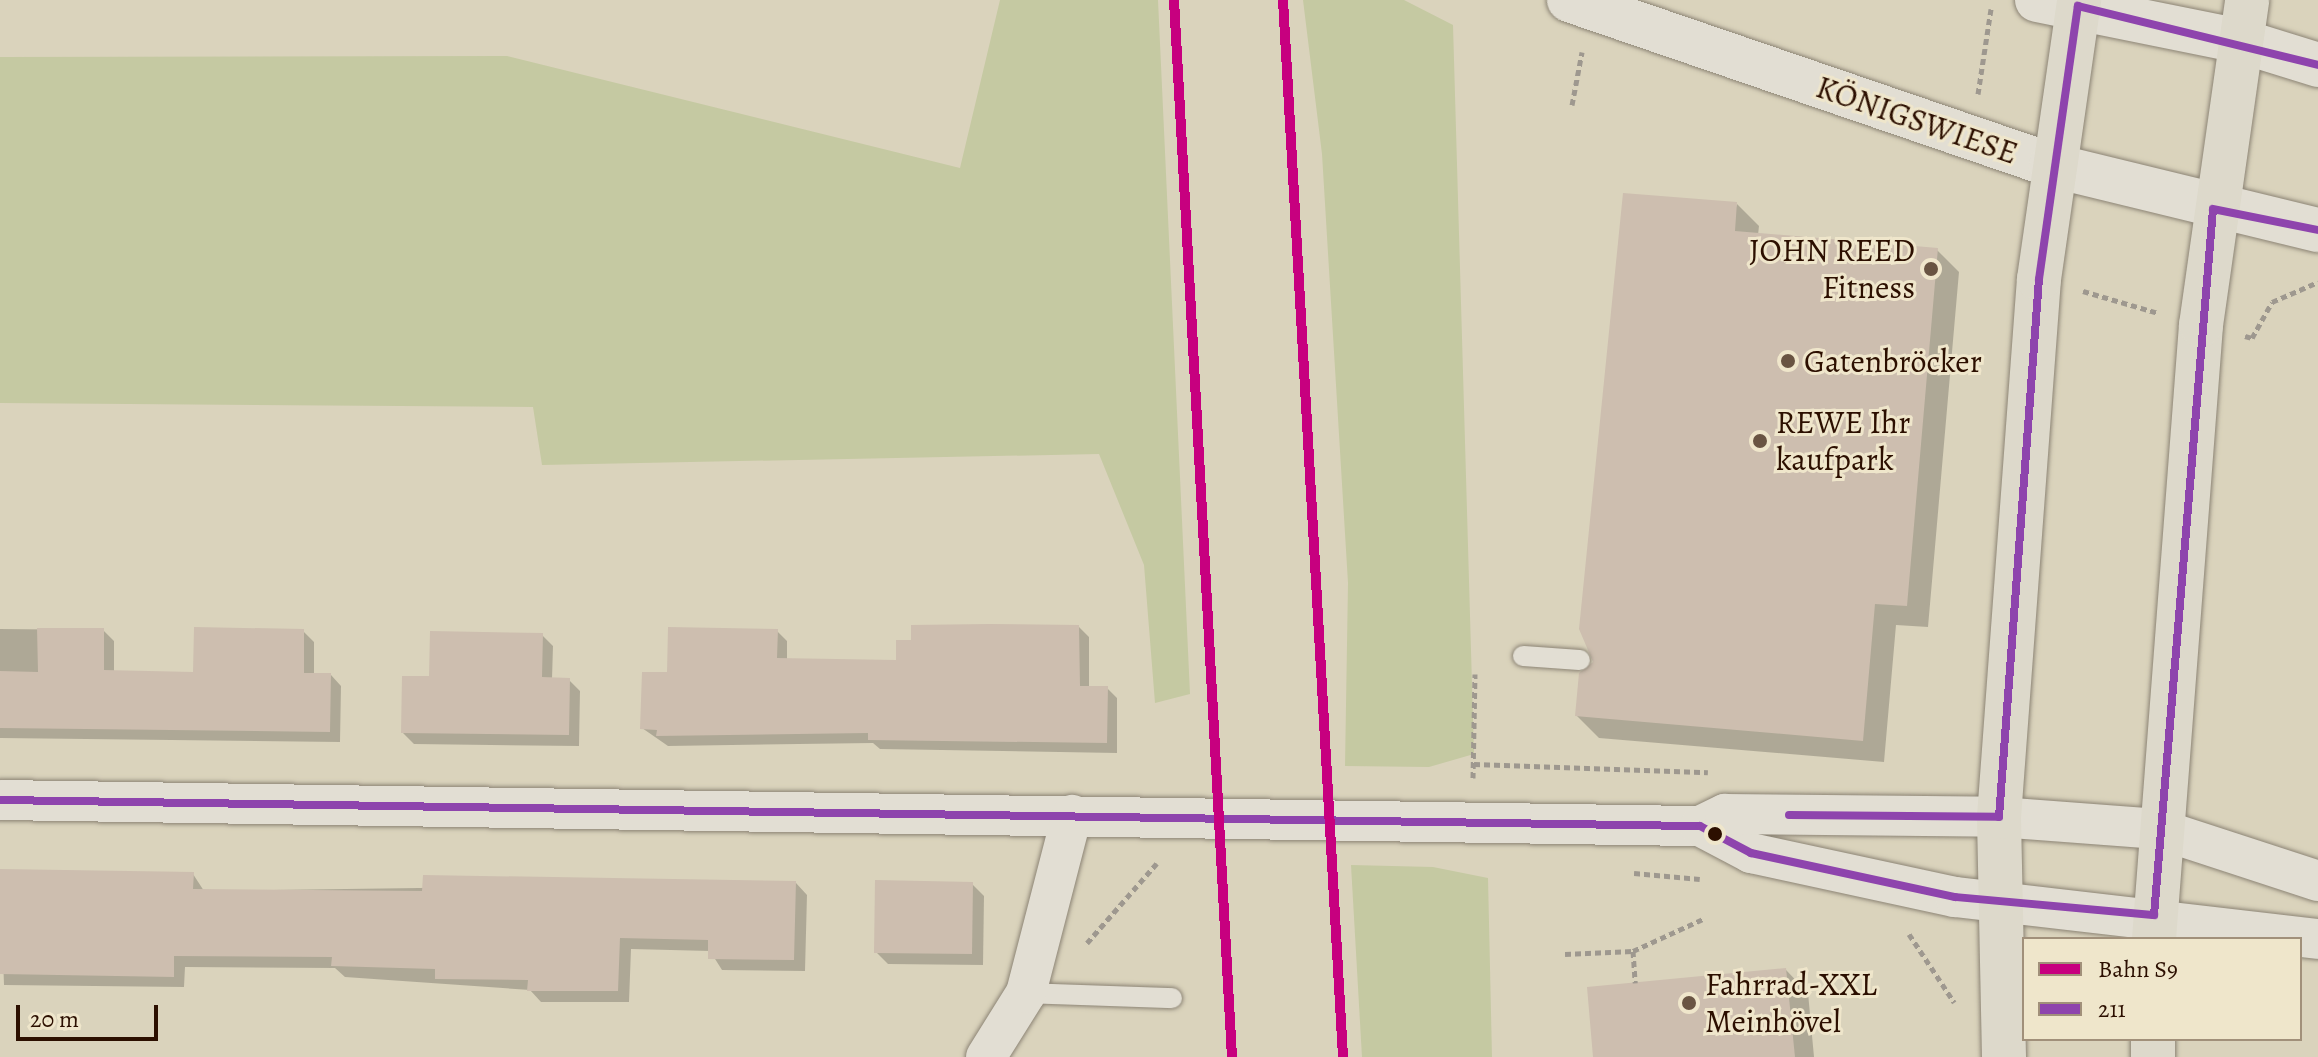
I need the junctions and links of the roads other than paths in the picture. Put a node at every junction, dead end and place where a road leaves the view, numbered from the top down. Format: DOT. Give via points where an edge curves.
graph roads {
  1 [pos="1569,0"];
  2 [pos="2064,2"];
  3 [pos="2244,20"];
  4 [pos="2318,65"];
  5 [pos="2051,165"];
  6 [pos="2213,209"];
  7 [pos="2318,230"];
  8 [pos="1523,656"];
  9 [pos="1580,660"];
  10 [pos="0,800"];
  11 [pos="1072,815"];
  12 [pos="1999,817"];
  13 [pos="1700,826"];
  14 [pos="2159,829"];
  15 [pos="2318,881"];
  16 [pos="1998,904"];
  17 [pos="2154,927"];
  18 [pos="2291,937"];
  19 [pos="1026,993"];
  20 [pos="1172,998"];
  21 [pos="986,1057"];
  22 [pos="2004,1057"];
  1 -- 5 [label="main road, KÖNIGSWIESE"];
  2 -- 3 [label="main road"];
  2 -- 5 [label="main road"];
  3 -- 4 [label="main road"];
  3 -- 6 [label="main road"];
  5 -- 6 [label="main road, KÖNIGSWIESE"];
  5 -- 12 [label="main road"];
  6 -- 7 [label="main road, KÖNIGSWIESE"];
  6 -- 14 [label="main road"];
  8 -- 9 [label="lane"];
  10 -- 11 [label="street"];
  11 -- 13 [label="street"];
  11 -- 19 [label="street"];
  12 -- 13 [label="street" via="1725,814"];
  12 -- 14 [label="street"];
  12 -- 16 [label="main road"];
  13 -- 16 [label="street" via="1751,853"];
  14 -- 15 [label="street"];
  14 -- 17 [label="main road"];
  16 -- 17 [label="street"];
  16 -- 22 [label="main road"];
  17 -- 18 [label="street"];
  19 -- 20 [label="lane"];
  19 -- 21 [label="street"];
}
